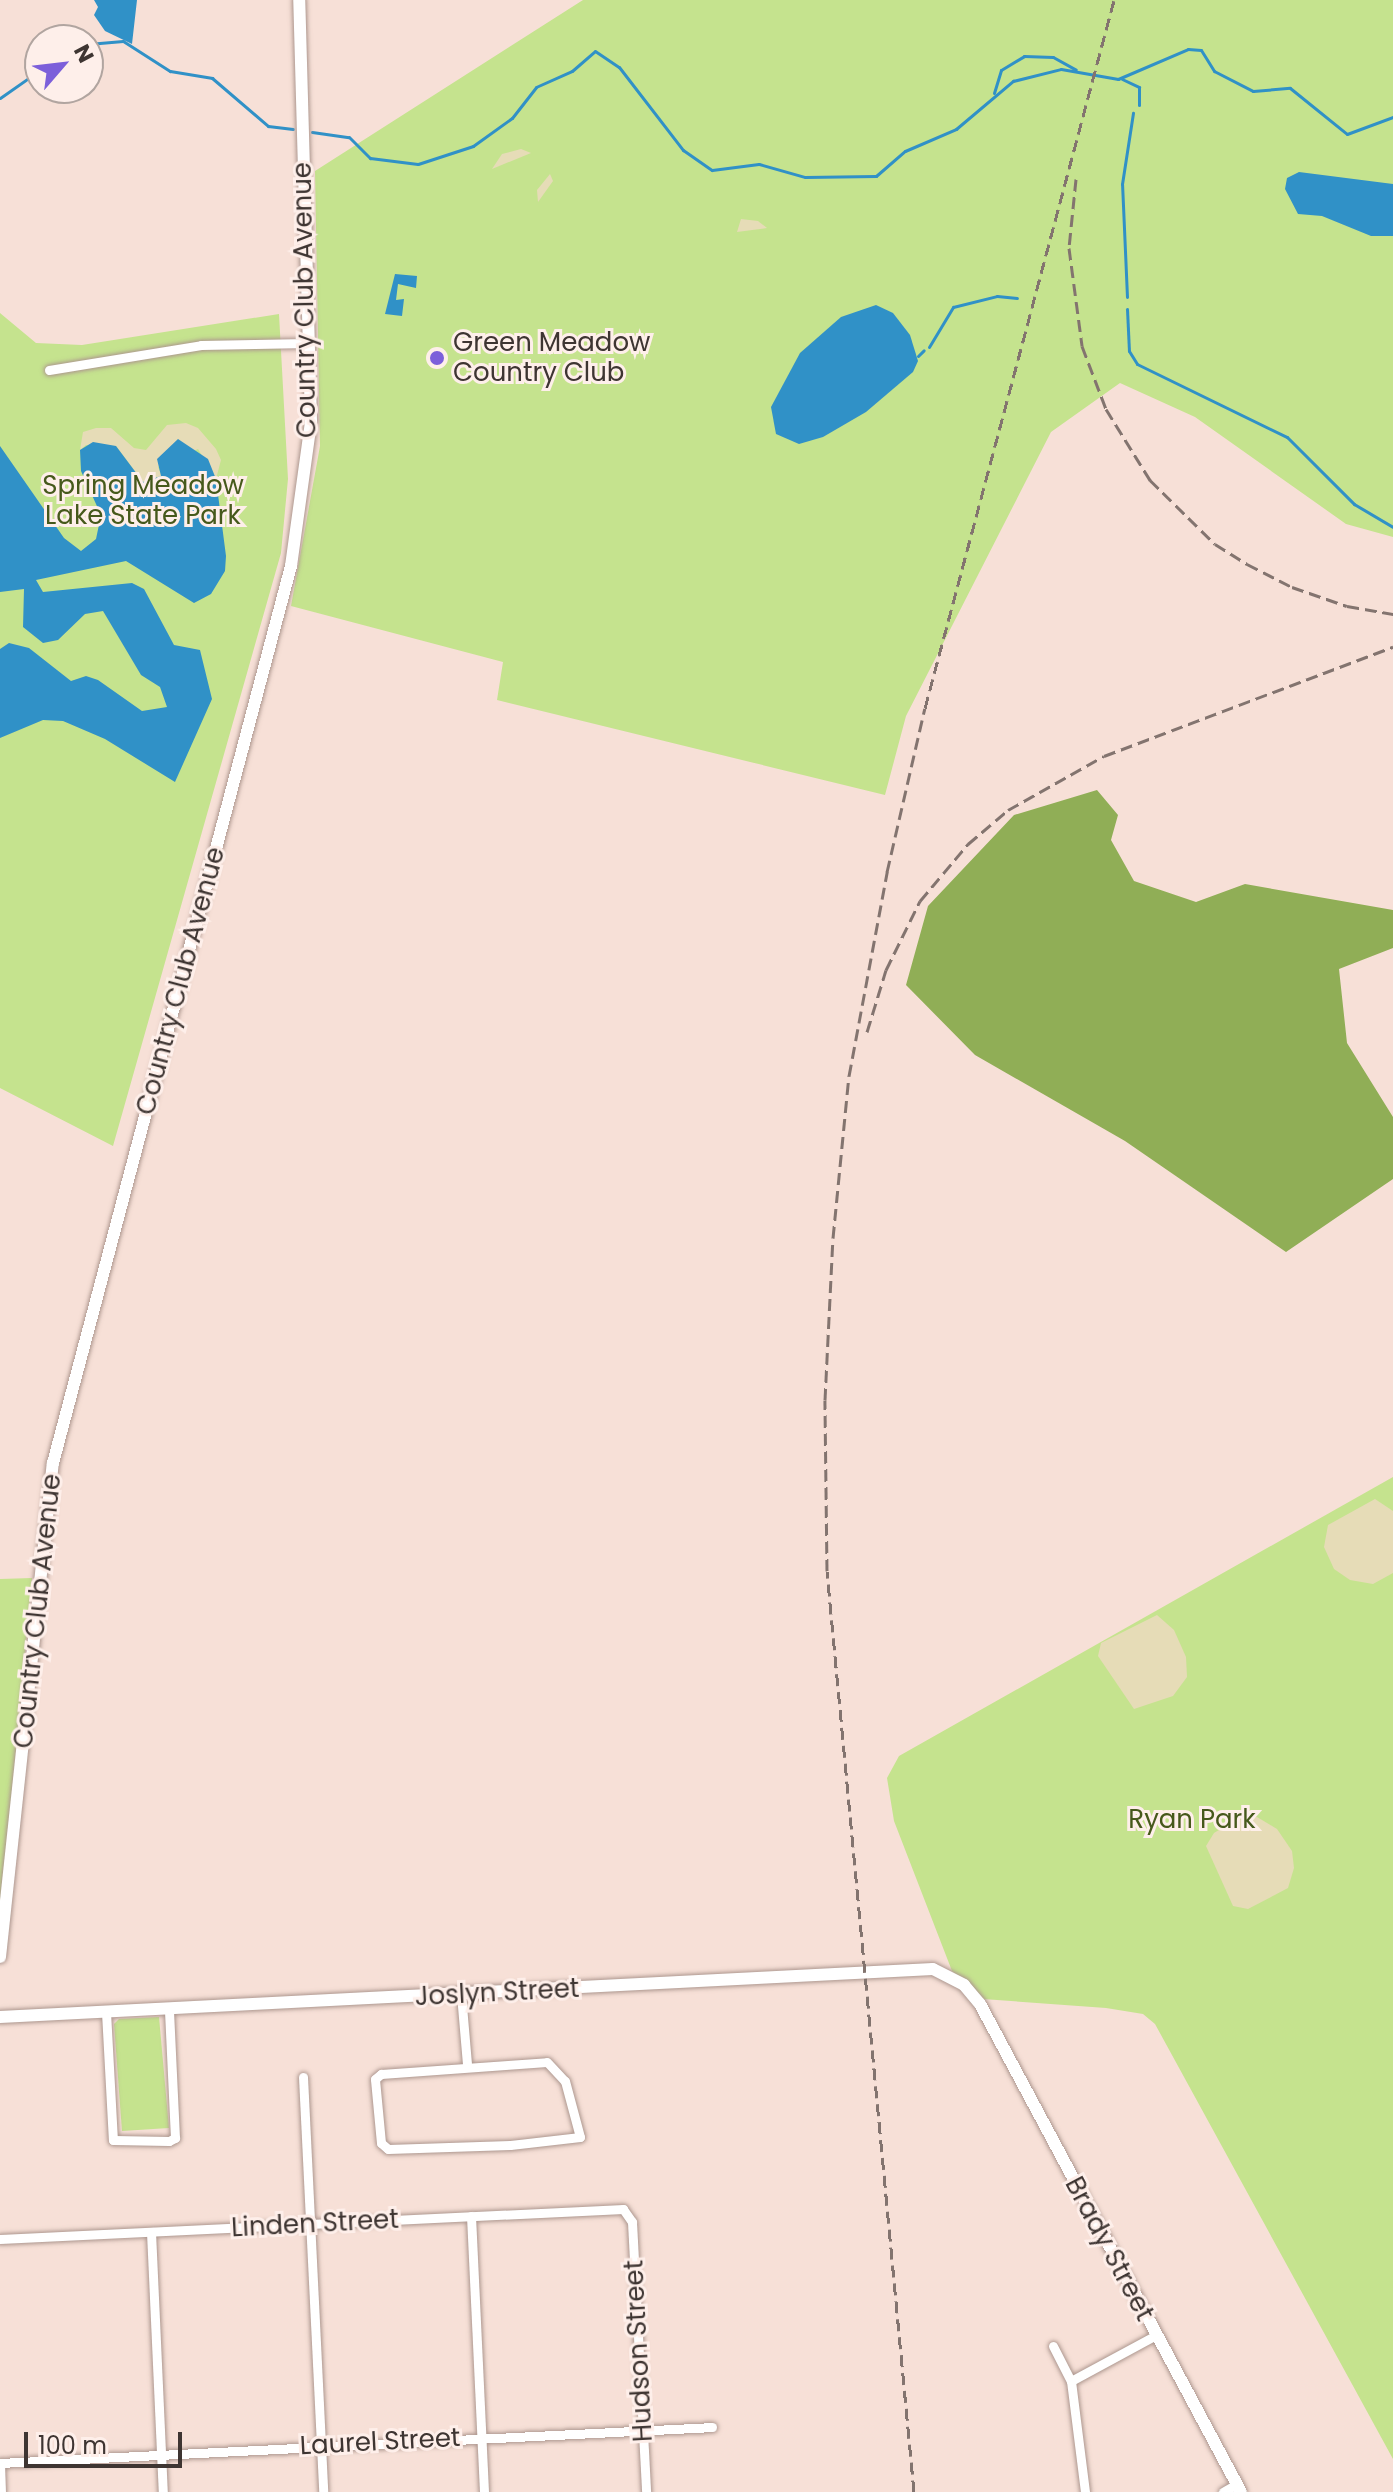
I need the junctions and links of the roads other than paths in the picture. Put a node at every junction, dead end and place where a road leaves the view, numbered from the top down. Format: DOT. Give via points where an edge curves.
graph roads {
  1 [pos="299,0"];
  2 [pos="308,343"];
  3 [pos="49,370"];
  4 [pos="0,1957"];
  5 [pos="461,1994"];
  6 [pos="980,2004"];
  7 [pos="169,2009"];
  8 [pos="106,2012"];
  9 [pos="0,2017"];
  10 [pos="467,2064"];
  11 [pos="303,2077"];
  12 [pos="628,2211"];
  13 [pos="471,2216"];
  14 [pos="310,2224"];
  15 [pos="151,2232"];
  16 [pos="0,2239"];
  17 [pos="1156,2335"];
  18 [pos="1053,2346"];
  19 [pos="1071,2381"];
  20 [pos="712,2427"];
  21 [pos="642,2430"];
  22 [pos="482,2437"];
  23 [pos="320,2445"];
  24 [pos="161,2455"];
  25 [pos="0,2464"];
  26 [pos="1239,2488"];
  27 [pos="1,2492"];
  28 [pos="163,2492"];
  29 [pos="323,2492"];
  30 [pos="484,2492"];
  31 [pos="646,2492"];
  32 [pos="1085,2492"];
  33 [pos="1223,2492"];
  1 -- 2 [label="street, Country Club Avenue"];
  2 -- 3 [label="street" via="201,345"];
  2 -- 4 [label="street, Country Club Avenue" via="311,421 291,566 53,1463"];
  5 -- 6 [label="street, Joslyn Street" via="933,1969 964,1985"];
  5 -- 7 [label="street, Joslyn Street"];
  5 -- 10 [label="street"];
  6 -- 17 [label="street, Brady Street"];
  7 -- 8 [label="street, Joslyn Street"];
  7 -- 8 [label="street" via="175,2138 157,2141 113,2140"];
  8 -- 9 [label="street, Joslyn Street"];
  10 -- 10 [label="street" via="474,2068 547,2062 565,2081 581,2132 562,2142 388,2149 377,2132 375,2079"];
  11 -- 14 [label="street"];
  12 -- 13 [label="street, Linden Street" via="617,2207"];
  12 -- 21 [label="street, Hudson Street"];
  13 -- 14 [label="street, Linden Street"];
  13 -- 22 [label="street"];
  14 -- 15 [label="street, Linden Street"];
  14 -- 23 [label="street"];
  15 -- 16 [label="street, Linden Street"];
  15 -- 24 [label="street"];
  17 -- 19 [label="street"];
  17 -- 26 [label="street, Brady Street"];
  18 -- 19 [label="street"];
  19 -- 32 [label="street"];
  20 -- 21 [label="street, Laurel Street"];
  21 -- 22 [label="street, Laurel Street"];
  21 -- 31 [label="street, Hudson Street"];
  22 -- 23 [label="street, Laurel Street"];
  22 -- 30 [label="street"];
  23 -- 24 [label="street, Laurel Street"];
  23 -- 29 [label="street"];
  24 -- 25 [label="street, Laurel Street"];
  24 -- 28 [label="street"];
  25 -- 27 [label="street"];
  26 -- 33 [label="street"];
}
